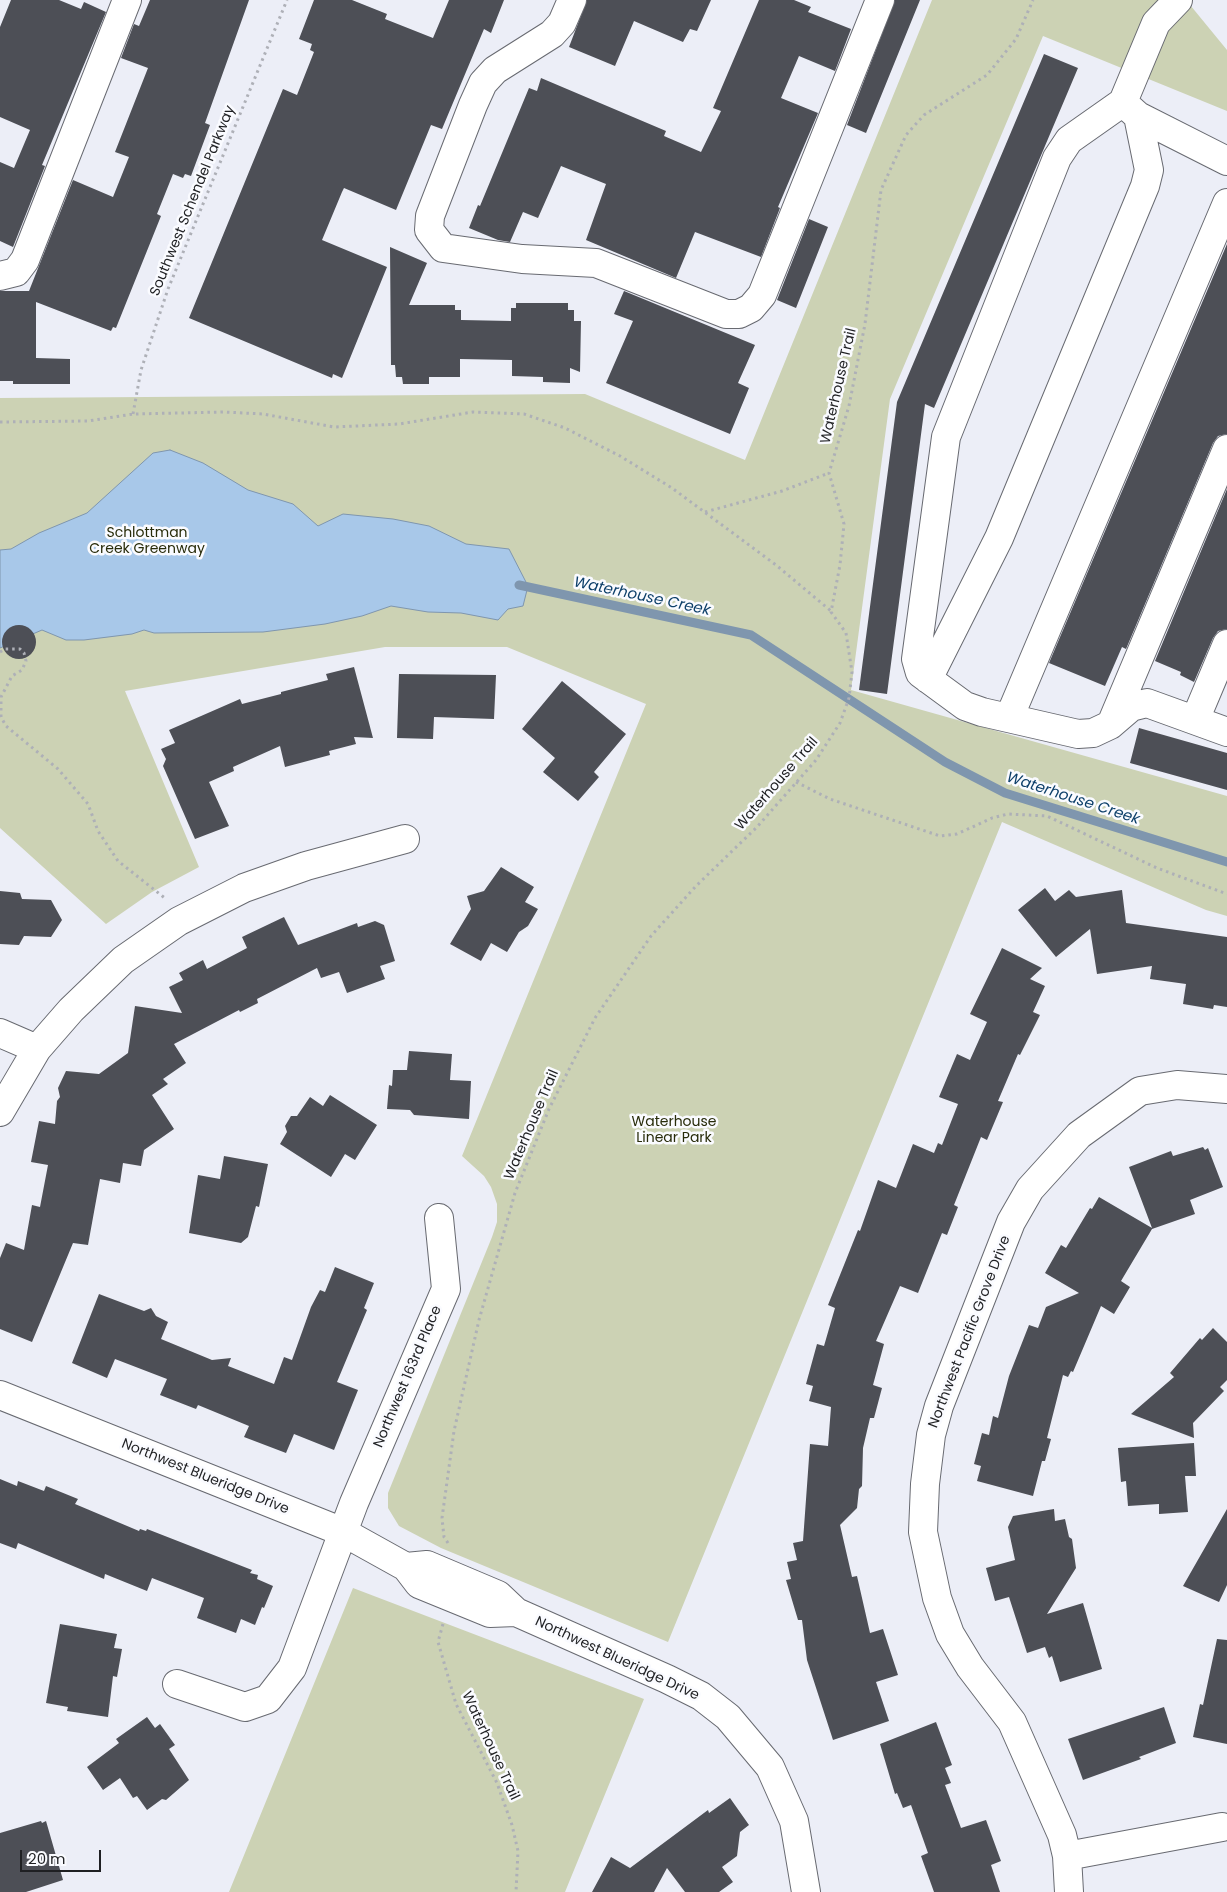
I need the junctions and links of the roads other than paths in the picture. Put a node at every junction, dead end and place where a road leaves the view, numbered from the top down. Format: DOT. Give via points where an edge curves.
graph roads {
  1 [pos="128,0"];
  2 [pos="572,0"];
  3 [pos="880,0"];
  4 [pos="1166,3"];
  5 [pos="1130,109"];
  6 [pos="1227,161"];
  7 [pos="1227,203"];
  8 [pos="0,276"];
  9 [pos="1227,449"];
  10 [pos="1227,644"];
  11 [pos="928,680"];
  12 [pos="1008,718"];
  13 [pos="1195,720"];
  14 [pos="1110,725"];
  15 [pos="1227,732"];
  16 [pos="404,839"];
  17 [pos="0,1033"];
  18 [pos="38,1049"];
  19 [pos="1227,1088"];
  20 [pos="0,1112"];
  21 [pos="439,1218"];
  22 [pos="0,1395"];
  23 [pos="343,1532"];
  24 [pos="177,1684"];
  25 [pos="1222,1827"];
  26 [pos="1066,1856"];
  27 [pos="806,1892"];
  28 [pos="1069,1892"];
  1 -- 8 [label="street" via="25,260 16,272"];
  2 -- 3 [label="street" via="562,23 552,34 495,70 483,83 430,216 429,230 443,248 522,259 596,264 726,314 739,314 751,308 762,295"];
  4 -- 5 [label="street" via="1150,34"];
  5 -- 6 [label="street"];
  5 -- 11 [label="street" via="1149,170 1145,186 1000,538"];
  5 -- 11 [label="street" via="1069,140 1057,158 946,437 916,659 920,673"];
  7 -- 12 [label="street"];
  9 -- 14 [label="street"];
  10 -- 13 [label="street"];
  11 -- 12 [label="street" via="965,706"];
  12 -- 14 [label="street" via="1078,734 1094,734"];
  13 -- 14 [label="street" via="1146,704 1131,707"];
  13 -- 15 [label="street"];
  16 -- 18 [label="street" via="306,866 253,885 179,921 123,960 71,1010"];
  17 -- 18 [label="street"];
  18 -- 20 [label="street"];
  19 -- 26 [label="street, Northwest Pacific Grove Drive" via="1177,1086 1140,1092 1079,1135 1030,1189 1011,1222 939,1406 931,1435 923,1532 937,1598 950,1634 970,1667 1012,1722 1062,1835"];
  21 -- 23 [label="street, Northwest 163rd Place" via="446,1290"];
  22 -- 23 [label="street, Northwest Blueridge Drive"];
  23 -- 24 [label="street, Northwest 163rd Place" via="292,1668 268,1699 246,1707"];
  23 -- 27 [label="street, Northwest Blueridge Drive" via="406,1567 419,1584 490,1613 516,1612 701,1696 728,1717 770,1767 794,1821"];
  25 -- 26 [label="street"];
  26 -- 28 [label="street, Northwest Pacific Grove Drive"];
}
